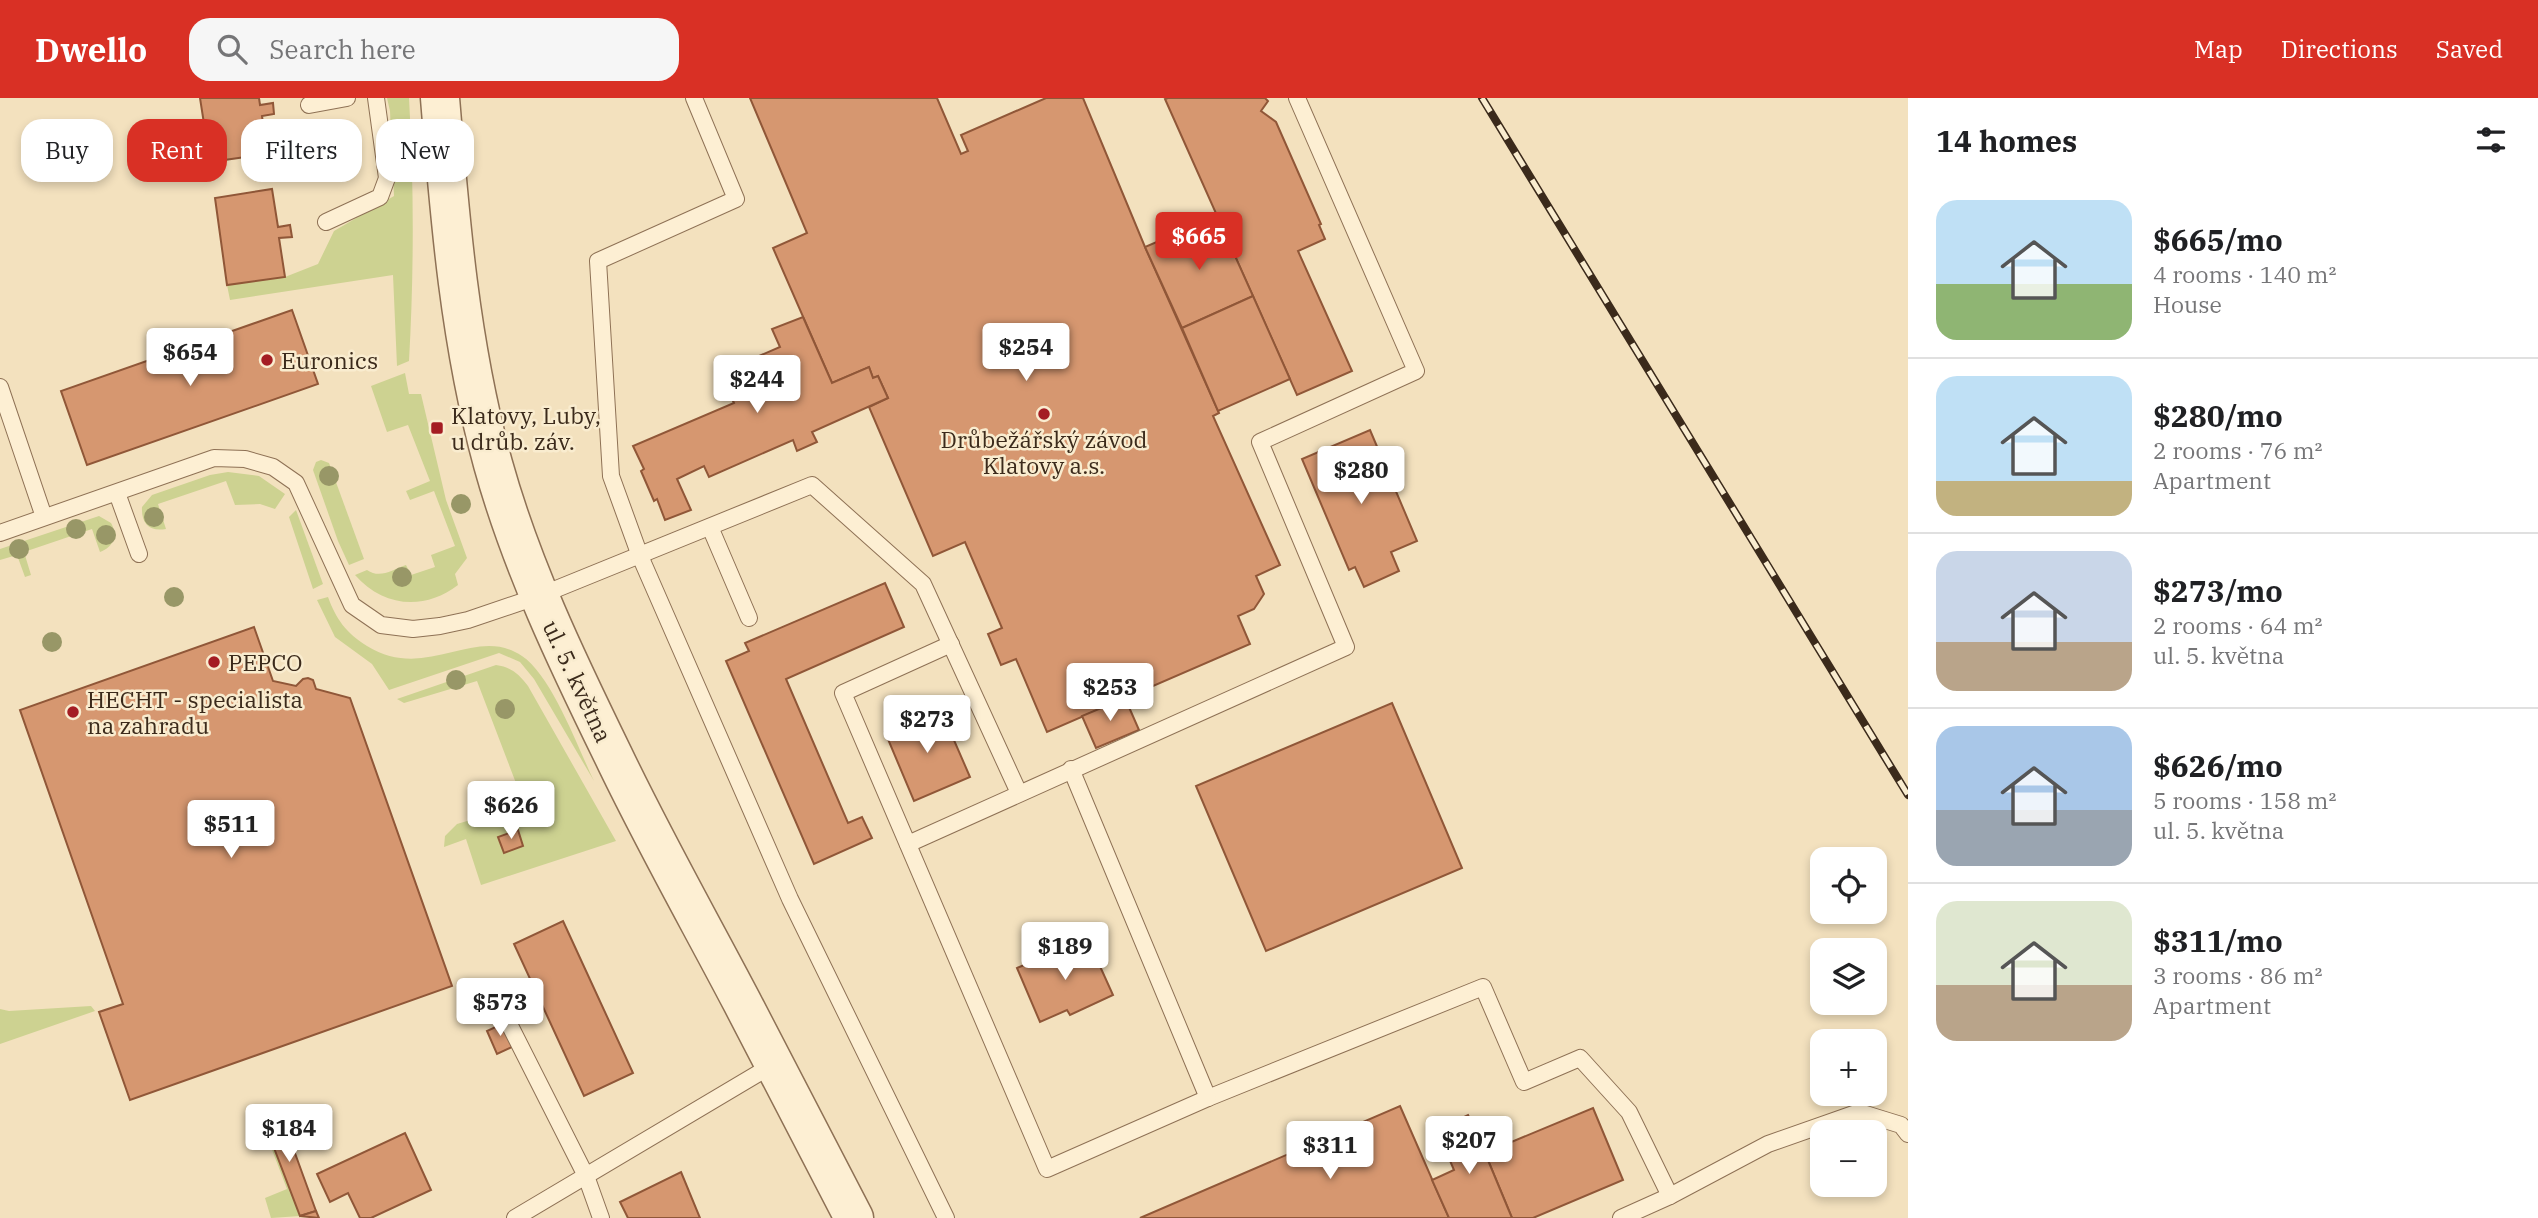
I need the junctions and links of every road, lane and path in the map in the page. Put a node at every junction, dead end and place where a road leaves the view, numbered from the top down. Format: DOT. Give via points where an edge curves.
graph roads {
  1 [pos="347,98"];
  2 [pos="376,98"];
  3 [pos="440,98"];
  4 [pos="694,98"];
  5 [pos="1297,98"];
  6 [pos="309,105"];
  7 [pos="326,222"];
  8 [pos="0,387"];
  9 [pos="117,493"];
  10 [pos="44,517"];
  11 [pos="710,527"];
  12 [pos="0,533"];
  13 [pos="139,554"];
  14 [pos="640,556"];
  15 [pos="539,596"];
  16 [pos="749,618"];
  17 [pos="951,644"];
  18 [pos="1071,769"];
  19 [pos="1019,793"];
  20 [pos="908,844"];
  21 [pos="496,1000"];
  22 [pos="774,1064"];
  23 [pos="1208,1098"];
  24 [pos="1908,1134"];
  25 [pos="586,1177"];
  26 [pos="1670,1196"];
  27 [pos="516,1218"];
  28 [pos="601,1218"];
  29 [pos="854,1218"];
  30 [pos="946,1218"];
  31 [pos="1621,1218"];
  1 -- 6 [label="lane"];
  2 -- 7 [label="lane" via="387,178 380,197"];
  3 -- 15 [label="street, ul. 5. května" via="453,248 470,366 494,468"];
  4 -- 14 [label="lane" via="736,200 598,261 611,476"];
  5 -- 18 [label="lane" via="1416,371 1260,442 1346,647"];
  8 -- 10 [label="lane"];
  9 -- 10 [label="lane"];
  9 -- 13 [label="lane"];
  9 -- 15 [label="lane" via="214,458 244,459 273,467 296,484 352,604 381,625 440,626"];
  10 -- 12 [label="lane"];
  11 -- 14 [label="lane"];
  11 -- 16 [label="lane"];
  11 -- 17 [label="lane" via="812,485 923,584"];
  14 -- 15 [label="lane"];
  14 -- 30 [label="lane" via="790,899"];
  15 -- 22 [label="street, ul. 5. května" via="650,831"];
  17 -- 19 [label="lane"];
  17 -- 20 [label="lane" via="843,693"];
  18 -- 19 [label="lane"];
  18 -- 23 [label="lane"];
  19 -- 20 [label="lane"];
  20 -- 23 [label="lane" via="1047,1169"];
  21 -- 25 [label="lane"];
  22 -- 25 [label="lane"];
  22 -- 29 [label="street, ul. 5. května"];
  23 -- 26 [label="lane" via="1483,987 1524,1082 1580,1058 1629,1112"];
  24 -- 26 [label="lane" via="1901,1125 1859,1112 1768,1144"];
  25 -- 27 [label="lane"];
  25 -- 28 [label="lane"];
  26 -- 31 [label="lane"];
}
